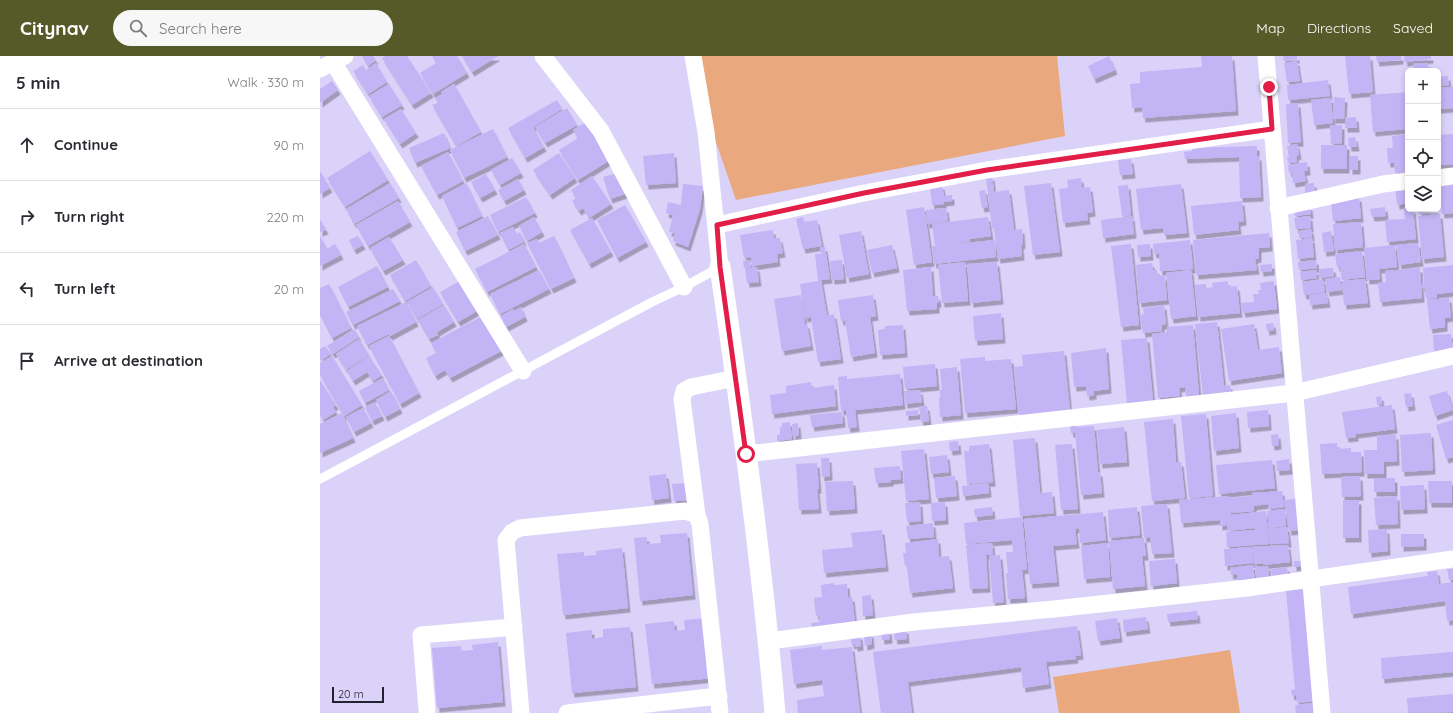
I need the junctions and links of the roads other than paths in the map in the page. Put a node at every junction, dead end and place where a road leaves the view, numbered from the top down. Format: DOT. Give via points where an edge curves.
graph roads {
  1 [pos="543,56"];
  2 [pos="693,56"];
  3 [pos="1266,56"];
  4 [pos="333,62"];
  5 [pos="1272,129"];
  6 [pos="1453,176"];
  7 [pos="1441,178"];
  8 [pos="1405,181"];
  9 [pos="1278,208"];
  10 [pos="717,225"];
  11 [pos="720,267"];
  12 [pos="684,287"];
  13 [pos="1453,356"];
  14 [pos="523,371"];
  15 [pos="736,378"];
  16 [pos="1294,393"];
  17 [pos="746,454"];
  18 [pos="320,479"];
  19 [pos="697,515"];
  20 [pos="1453,559"];
  21 [pos="1311,578"];
  22 [pos="514,627"];
  23 [pos="769,642"];
  24 [pos="719,696"];
  25 [pos="427,710"];
  26 [pos="521,713"];
  27 [pos="568,713"];
  28 [pos="720,713"];
  29 [pos="775,713"];
  30 [pos="1322,713"];
  1 -- 12 [label="street" via="602,131"];
  2 -- 10 [label="street" via="706,132"];
  3 -- 5 [label="street"];
  4 -- 14 [label="street"];
  5 -- 9 [label="street"];
  5 -- 10 [label="street" via="987,170 864,193"];
  6 -- 7 [label="street"];
  8 -- 9 [label="street"];
  9 -- 16 [label="street"];
  10 -- 11 [label="street"];
  11 -- 12 [label="lane"];
  11 -- 15 [label="street"];
  12 -- 14 [label="lane"];
  13 -- 16 [label="street"];
  14 -- 18 [label="lane"];
  15 -- 17 [label="street"];
  15 -- 19 [label="street" via="691,387 684,391 682,399"];
  16 -- 17 [label="street"];
  16 -- 21 [label="street"];
  17 -- 23 [label="street"];
  19 -- 22 [label="street" via="685,511 520,528 512,532 506,540"];
  19 -- 24 [label="street"];
  20 -- 21 [label="street"];
  21 -- 23 [label="street" via="1247,588 914,622"];
  21 -- 30 [label="street"];
  22 -- 25 [label="street" via="421,635"];
  22 -- 26 [label="street"];
  23 -- 29 [label="street"];
  24 -- 27 [label="street"];
  24 -- 28 [label="street"];
}
